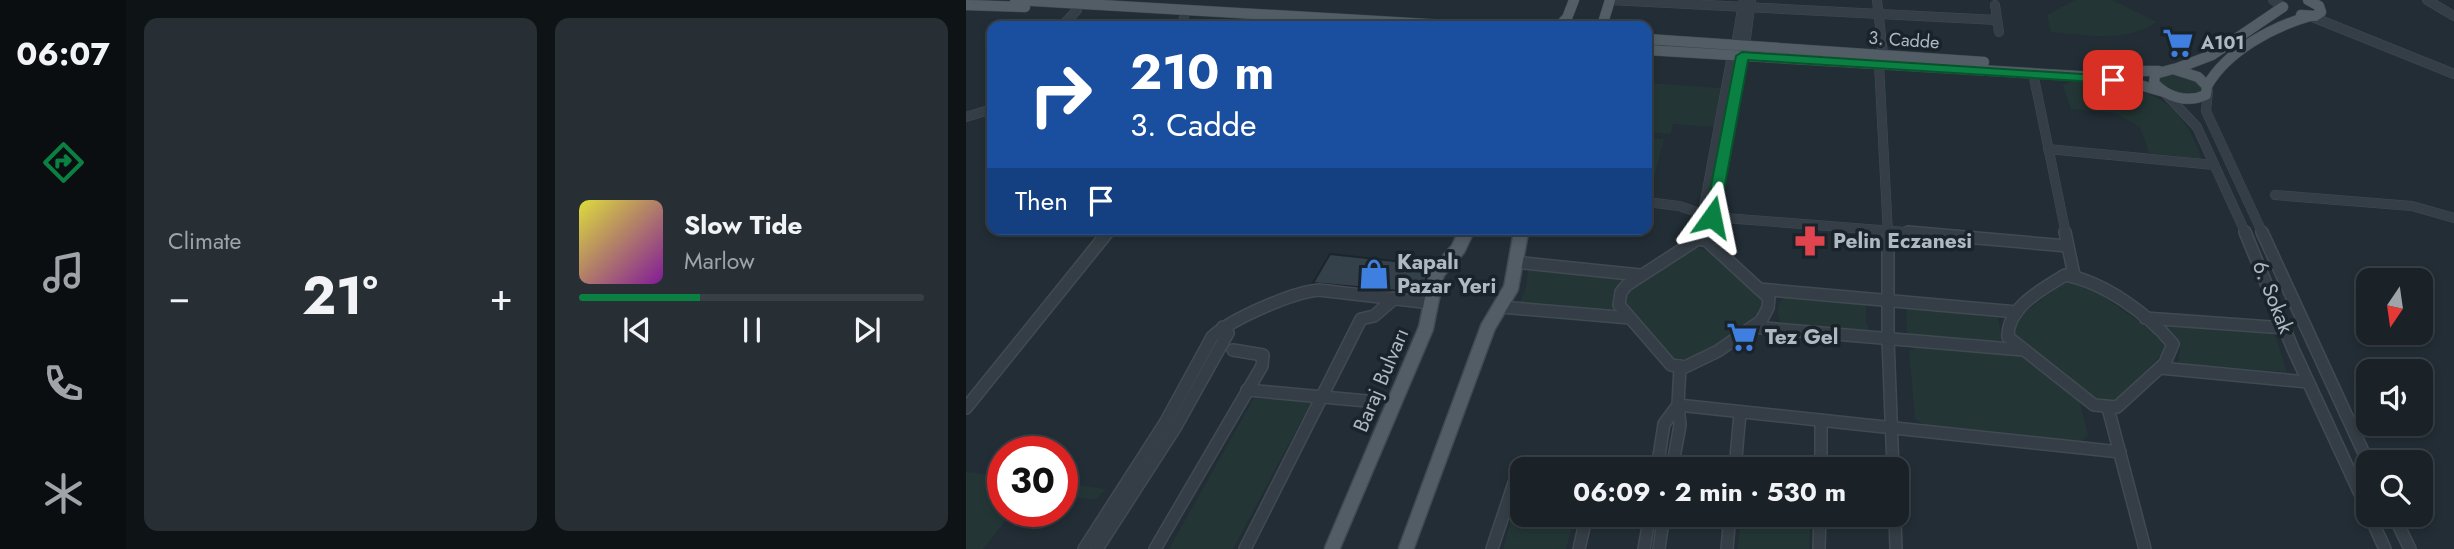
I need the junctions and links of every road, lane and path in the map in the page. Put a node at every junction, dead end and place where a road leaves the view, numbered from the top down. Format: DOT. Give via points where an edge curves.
graph roads {
  1 [pos="1015,0"];
  2 [pos="1574,0"];
  3 [pos="1610,0"];
  4 [pos="1877,0"];
  5 [pos="2273,0"];
  6 [pos="2308,0"];
  7 [pos="2427,0"];
  8 [pos="1747,3"];
  9 [pos="2283,3"];
  10 [pos="966,5"];
  11 [pos="1995,5"];
  12 [pos="2323,5"];
  13 [pos="1064,10"];
  14 [pos="1077,10"];
  15 [pos="1878,14"];
  16 [pos="2310,16"];
  17 [pos="2454,16"];
  18 [pos="1997,20"];
  19 [pos="1058,21"];
  20 [pos="1067,21"];
  21 [pos="1174,21"];
  22 [pos="1376,21"];
  23 [pos="1565,21"];
  24 [pos="1604,21"];
  25 [pos="1999,32"];
  26 [pos="1652,41"];
  27 [pos="1652,50"];
  28 [pos="1739,50"];
  29 [pos="1881,59"];
  30 [pos="2173,69"];
  31 [pos="2159,71"];
  32 [pos="2454,72"];
  33 [pos="2033,73"];
  34 [pos="2208,89"];
  35 [pos="2164,92"];
  36 [pos="987,111"];
  37 [pos="966,117"];
  38 [pos="2048,149"];
  39 [pos="2214,165"];
  40 [pos="2275,195"];
  41 [pos="1652,202"];
  42 [pos="1707,215"];
  43 [pos="2454,218"];
  44 [pos="1888,231"];
  45 [pos="1105,235"];
  46 [pos="1464,235"];
  47 [pos="1520,235"];
  48 [pos="1703,240"];
  49 [pos="2067,246"];
  50 [pos="1515,262"];
  51 [pos="1640,275"];
  52 [pos="2074,275"];
  53 [pos="1759,289"];
  54 [pos="1395,298"];
  55 [pos="1888,299"];
  56 [pos="1431,303"];
  57 [pos="1501,307"];
  58 [pos="2017,312"];
  59 [pos="2143,317"];
  60 [pos="1630,318"];
  61 [pos="1223,327"];
  62 [pos="1752,327"];
  63 [pos="2285,328"];
  64 [pos="1888,339"];
  65 [pos="2023,349"];
  66 [pos="1233,350"];
  67 [pos="1680,366"];
  68 [pos="2160,368"];
  69 [pos="2308,382"];
  70 [pos="1247,390"];
  71 [pos="1324,395"];
  72 [pos="1367,401"];
  73 [pos="1678,405"];
  74 [pos="966,408"];
  75 [pos="2108,408"];
  76 [pos="1740,413"];
  77 [pos="1821,421"];
  78 [pos="1891,427"];
  79 [pos="2362,450"];
  80 [pos="2120,452"];
  81 [pos="1659,457"];
  82 [pos="1674,457"];
  83 [pos="1736,457"];
  84 [pos="1821,457"];
  85 [pos="1892,457"];
  86 [pos="2356,485"];
  87 [pos="1510,495"];
  88 [pos="1584,527"];
  89 [pos="1648,527"];
  90 [pos="1662,527"];
  91 [pos="1729,527"];
  92 [pos="1820,527"];
  93 [pos="1895,527"];
  94 [pos="2375,527"];
  95 [pos="2399,527"];
  96 [pos="1084,549"];
  97 [pos="1097,549"];
  98 [pos="1155,549"];
  99 [pos="1245,549"];
  100 [pos="1332,549"];
  101 [pos="1406,549"];
  102 [pos="1492,549"];
  103 [pos="1579,549"];
  104 [pos="1644,549"];
  105 [pos="1659,549"];
  106 [pos="1727,549"];
  107 [pos="1819,549"];
  108 [pos="1896,549"];
  109 [pos="2145,549"];
  110 [pos="2385,549"];
  111 [pos="2410,549"];
  1 -- 22 [label="main road"];
  2 -- 23 [label="main road"];
  3 -- 8 [label="street"];
  3 -- 24 [label="main road"];
  4 -- 15 [label="street"];
  5 -- 9 [label="street"];
  6 -- 12 [label="main road"];
  7 -- 17 [label="street"];
  8 -- 15 [label="street"];
  8 -- 28 [label="street"];
  9 -- 16 [label="main road" via="2291,12"];
  9 -- 30 [label="main road, 3. Cadde" via="2277,13 2212,55"];
  10 -- 13 [label="main road"];
  11 -- 18 [label="street"];
  12 -- 16 [label="main road" via="2319,14"];
  12 -- 32 [label="street" via="2338,20"];
  13 -- 14 [label="main road"];
  13 -- 19 [label="street"];
  14 -- 20 [label="street"];
  14 -- 21 [label="main road"];
  15 -- 18 [label="street"];
  15 -- 29 [label="street"];
  16 -- 32 [label="street"];
  16 -- 34 [label="main road" via="2295,19 2229,60 2216,71"];
  18 -- 25 [label="street"];
  26 -- 28 [label="main road, 3. Cadde"];
  27 -- 28 [label="main road, 3. Cadde"];
  28 -- 29 [label="main road, 3. Cadde"];
  28 -- 42 [label="street"];
  29 -- 31 [label="main road, 3. Cadde"];
  29 -- 33 [label="main road, 3. Cadde"];
  29 -- 44 [label="street"];
  30 -- 31 [label="main road, 3. Cadde"];
  30 -- 34 [label="main road" via="2190,73"];
  31 -- 35 [label="main road" via="2154,83"];
  33 -- 35 [label="main road, 3. Cadde" via="2113,80"];
  33 -- 38 [label="street"];
  34 -- 35 [label="main road, 3. Cadde" via="2195,99"];
  34 -- 79 [label="street, 6. Sokak" via="2206,111"];
  35 -- 39 [label="street, 6. Sokak" via="2197,127"];
  36 -- 37 [label="street"];
  38 -- 39 [label="street"];
  38 -- 49 [label="street"];
  39 -- 63 [label="street, 6. Sokak"];
  40 -- 43 [label="street" via="2412,206"];
  41 -- 42 [label="street"];
  42 -- 44 [label="street"];
  42 -- 48 [label="street"];
  44 -- 49 [label="street"];
  44 -- 55 [label="street"];
  45 -- 74 [label="street"];
  46 -- 56 [label="main road, Baraj Bulvarı" via="1437,274"];
  47 -- 50 [label="main road"];
  48 -- 51 [label="street"];
  48 -- 53 [label="street"];
  49 -- 52 [label="street"];
  50 -- 51 [label="street"];
  50 -- 57 [label="main road" via="1516,272"];
  51 -- 60 [label="street" via="1622,288 1619,296 1619,305"];
  52 -- 58 [label="street" via="2065,275"];
  52 -- 59 [label="street"];
  53 -- 55 [label="street"];
  53 -- 62 [label="street" via="1769,298 1768,308"];
  54 -- 56 [label="street"];
  54 -- 61 [label="street" via="1304,291"];
  54 -- 71 [label="street" via="1374,316 1361,318"];
  55 -- 58 [label="street"];
  55 -- 64 [label="street"];
  56 -- 100 [label="main road, Baraj Bulvarı" via="1426,328"];
  57 -- 60 [label="street"];
  57 -- 101 [label="main road" via="1488,327"];
  58 -- 65 [label="street" via="2006,329 2008,337"];
  59 -- 63 [label="street"];
  59 -- 68 [label="street" via="2173,344"];
  60 -- 67 [label="street" via="1662,357"];
  61 -- 96 [label="street" via="1212,337 1165,423"];
  61 -- 97 [label="street" via="1228,333 1175,428"];
  62 -- 64 [label="street"];
  62 -- 67 [label="street" via="1718,351"];
  63 -- 69 [label="street, 6. Sokak"];
  64 -- 65 [label="street"];
  64 -- 78 [label="street"];
  65 -- 75 [label="street" via="2094,405"];
  66 -- 70 [label="street" via="1263,355 1262,366"];
  67 -- 73 [label="street"];
  68 -- 69 [label="street"];
  68 -- 75 [label="street" via="2117,407"];
  69 -- 86 [label="street, 6. Sokak"];
  70 -- 71 [label="street"];
  70 -- 98 [label="street"];
  71 -- 72 [label="street"];
  71 -- 99 [label="street"];
  73 -- 76 [label="street"];
  73 -- 81 [label="street" via="1664,424"];
  73 -- 82 [label="street"];
  75 -- 80 [label="street"];
  76 -- 77 [label="street"];
  76 -- 83 [label="street"];
  77 -- 78 [label="street"];
  77 -- 84 [label="street"];
  78 -- 80 [label="street"];
  78 -- 85 [label="street"];
  80 -- 109 [label="street"];
  87 -- 102 [label="street"];
  88 -- 103 [label="street"];
  89 -- 104 [label="street"];
  90 -- 105 [label="street"];
  91 -- 106 [label="street"];
  92 -- 107 [label="street"];
  93 -- 108 [label="street"];
  94 -- 110 [label="street, 6. Sokak"];
  95 -- 111 [label="street"];
}
